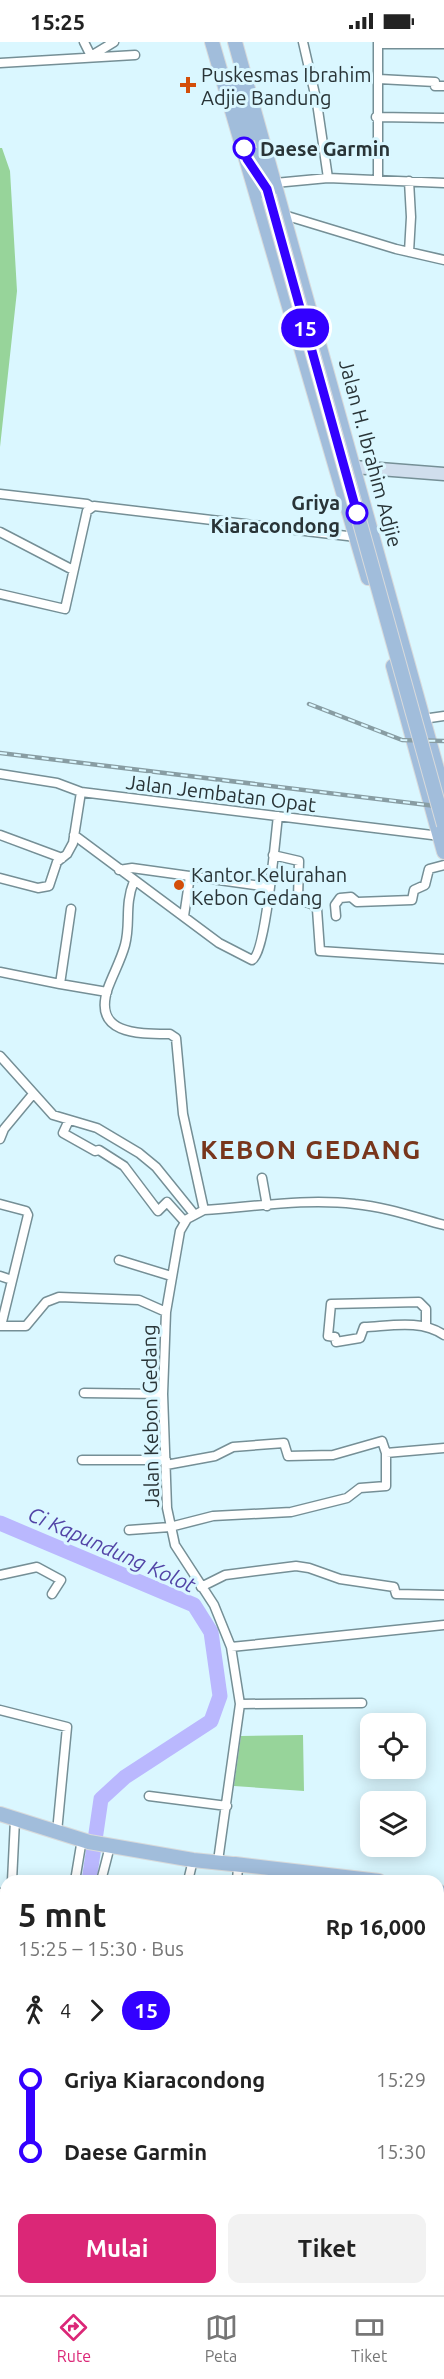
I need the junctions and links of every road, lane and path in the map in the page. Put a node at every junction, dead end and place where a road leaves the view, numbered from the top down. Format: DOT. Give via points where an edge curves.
graph roads {
  1 [pos="84,42"];
  2 [pos="114,42"];
  3 [pos="212,42"];
  4 [pos="220,42"];
  5 [pos="226,42"];
  6 [pos="235,42"];
  7 [pos="303,42"];
  8 [pos="378,43"];
  9 [pos="444,44"];
  10 [pos="135,55"];
  11 [pos="91,56"];
  12 [pos="229,61"];
  13 [pos="0,63"];
  14 [pos="379,79"];
  15 [pos="444,87"];
  16 [pos="239,91"];
  17 [pos="376,117"];
  18 [pos="444,118"];
  19 [pos="247,159"];
  20 [pos="328,178"];
  21 [pos="378,180"];
  22 [pos="410,181"];
  23 [pos="444,183"];
  24 [pos="270,190"];
  25 [pos="284,215"];
  26 [pos="409,252"];
  27 [pos="444,260"];
  28 [pos="354,466"];
  29 [pos="337,471"];
  30 [pos="444,474"];
  31 [pos="0,494"];
  32 [pos="92,507"];
  33 [pos="0,532"];
  34 [pos="357,537"];
  35 [pos="73,570"];
  36 [pos="0,594"];
  37 [pos="393,608"];
  38 [pos="378,612"];
  39 [pos="444,716"];
  40 [pos="423,719"];
  41 [pos="433,754"];
  42 [pos="418,758"];
  43 [pos="0,774"];
  44 [pos="81,792"];
  45 [pos="444,794"];
  46 [pos="278,816"];
  47 [pos="442,831"];
  48 [pos="0,835"];
  49 [pos="74,835"];
  50 [pos="444,852"];
  51 [pos="273,855"];
  52 [pos="62,858"];
  53 [pos="444,865"];
  54 [pos="120,870"];
  55 [pos="190,876"];
  56 [pos="0,878"];
  57 [pos="134,881"];
  58 [pos="268,887"];
  59 [pos="71,909"];
  60 [pos="184,916"];
  61 [pos="336,916"];
  62 [pos="444,959"];
  63 [pos="0,972"];
  64 [pos="60,984"];
  65 [pos="107,992"];
  66 [pos="0,1056"];
  67 [pos="33,1094"];
  68 [pos="69,1120"];
  69 [pos="0,1139"];
  70 [pos="262,1178"];
  71 [pos="0,1204"];
  72 [pos="267,1206"];
  73 [pos="204,1210"];
  74 [pos="194,1214"];
  75 [pos="184,1222"];
  76 [pos="444,1225"];
  77 [pos="119,1260"];
  78 [pos="0,1276"];
  79 [pos="171,1276"];
  80 [pos="12,1280"];
  81 [pos="166,1312"];
  82 [pos="0,1326"];
  83 [pos="426,1327"];
  84 [pos="444,1335"];
  85 [pos="84,1393"];
  86 [pos="163,1394"];
  87 [pos="444,1448"];
  88 [pos="386,1453"];
  89 [pos="82,1460"];
  90 [pos="166,1463"];
  91 [pos="170,1527"];
  92 [pos="129,1530"];
  93 [pos="0,1575"];
  94 [pos="201,1589"];
  95 [pos="52,1594"];
  96 [pos="444,1594"];
  97 [pos="444,1625"];
  98 [pos="231,1647"];
  99 [pos="362,1702"];
  100 [pos="240,1704"];
  101 [pos="0,1710"];
  102 [pos="149,1796"];
  103 [pos="227,1806"];
  104 [pos="0,1814"];
  105 [pos="15,1820"];
  106 [pos="57,1832"];
  107 [pos="85,1841"];
  108 [pos="108,1846"];
  109 [pos="190,1859"];
  110 [pos="218,1861"];
  111 [pos="239,1871"];
  112 [pos="12,1875"];
  113 [pos="76,1875"];
  114 [pos="102,1875"];
  115 [pos="189,1875"];
  116 [pos="281,1875"];
  1 -- 11 [label="street"];
  2 -- 11 [label="street"];
  3 -- 16 [label="main road, Jalan H. Ibrahim Adjie"];
  4 -- 12 [label="main road, Jalan H. Ibrahim Adjie"];
  5 -- 12 [label="main road, Jalan H. Ibrahim Adjie"];
  6 -- 16 [label="main road, Jalan H. Ibrahim Adjie"];
  7 -- 20 [label="street"];
  8 -- 9 [label="street"];
  8 -- 14 [label="street"];
  10 -- 11 [label="street" via="106,59"];
  11 -- 13 [label="street"];
  12 -- 16 [label="main road, Jalan H. Ibrahim Adjie"];
  14 -- 15 [label="street" via="435,82 435,86"];
  14 -- 17 [label="street"];
  16 -- 19 [label="main road, Jalan H. Ibrahim Adjie"];
  16 -- 24 [label="main road"];
  16 -- 24 [label="main road, Jalan H. Ibrahim Adjie" via="266,155"];
  17 -- 18 [label="street"];
  17 -- 21 [label="street"];
  19 -- 24 [label="main road"];
  19 -- 29 [label="main road, Jalan H. Ibrahim Adjie"];
  20 -- 21 [label="street"];
  20 -- 24 [label="street"];
  21 -- 22 [label="street"];
  22 -- 23 [label="street"];
  22 -- 26 [label="street"];
  24 -- 25 [label="main road, Jalan H. Ibrahim Adjie"];
  24 -- 47 [label="main road, bridge"];
  25 -- 26 [label="street"];
  25 -- 28 [label="main road, Jalan H. Ibrahim Adjie"];
  26 -- 27 [label="street"];
  28 -- 29 [label="street"];
  28 -- 30 [label="street"];
  28 -- 37 [label="main road, Jalan H. Ibrahim Adjie"];
  29 -- 34 [label="main road, Jalan H. Ibrahim Adjie"];
  31 -- 32 [label="street"];
  32 -- 34 [label="street"];
  32 -- 35 [label="street" via="87,511"];
  33 -- 35 [label="street"];
  34 -- 38 [label="main road, Jalan H. Ibrahim Adjie"];
  35 -- 36 [label="street" via="65,609"];
  37 -- 38 [label="main road"];
  37 -- 40 [label="main road, Jalan H. Ibrahim Adjie"];
  38 -- 42 [label="main road, Jalan H. Ibrahim Adjie"];
  39 -- 40 [label="street"];
  40 -- 41 [label="main road, Jalan H. Ibrahim Adjie"];
  41 -- 42 [label="main road"];
  41 -- 45 [label="main road, Jalan H. Ibrahim Adjie"];
  42 -- 47 [label="main road, Jalan H. Ibrahim Adjie"];
  43 -- 44 [label="street, Jalan Jembatan Opat" via="57,783"];
  44 -- 46 [label="street, Jalan Jembatan Opat"];
  44 -- 49 [label="street"];
  46 -- 47 [label="street, Jalan Jembatan Opat"];
  46 -- 51 [label="street"];
  47 -- 50 [label="main road, Jalan H. Ibrahim Adjie"];
  48 -- 52 [label="street"];
  49 -- 52 [label="street"];
  49 -- 54 [label="street"];
  51 -- 58 [label="street"];
  51 -- 62 [label="street" via="299,861 298,901 317,909 320,951"];
  52 -- 56 [label="street" via="46,888"];
  53 -- 61 [label="street" via="429,869 427,882 414,890 412,900 356,902 351,897 340,897 335,905"];
  54 -- 55 [label="street" via="132,868"];
  54 -- 57 [label="street"];
  55 -- 58 [label="street"];
  55 -- 60 [label="street"];
  57 -- 60 [label="street"];
  57 -- 65 [label="street" via="127,901 127,938"];
  58 -- 60 [label="street" via="264,933 253,960 219,943"];
  59 -- 64 [label="street"];
  63 -- 64 [label="street"];
  64 -- 65 [label="street"];
  65 -- 73 [label="street" via="106,1014 122,1031 170,1034 176,1038 183,1114"];
  66 -- 67 [label="street"];
  67 -- 68 [label="street" via="53,1115"];
  67 -- 69 [label="street"];
  68 -- 74 [label="street" via="97,1128 139,1153 156,1167"];
  68 -- 75 [label="street" via="63,1133 124,1166 158,1211 167,1202"];
  70 -- 72 [label="street"];
  71 -- 80 [label="street" via="28,1214"];
  72 -- 73 [label="street"];
  72 -- 76 [label="street" via="353,1204"];
  73 -- 74 [label="street"];
  74 -- 75 [label="street"];
  75 -- 79 [label="street, Jalan Kebon Gedang"];
  77 -- 79 [label="street"];
  78 -- 80 [label="street"];
  79 -- 81 [label="street, Jalan Kebon Gedang"];
  80 -- 82 [label="street"];
  81 -- 82 [label="street" via="139,1300 59,1297 46,1302 26,1326"];
  81 -- 86 [label="street, Jalan Kebon Gedang"];
  83 -- 83 [label="street" via="426,1309 419,1302 332,1304 328,1336 336,1337 336,1342 360,1338 364,1327"];
  83 -- 84 [label="street"];
  85 -- 86 [label="street"];
  86 -- 90 [label="street, Jalan Kebon Gedang"];
  87 -- 88 [label="street"];
  88 -- 90 [label="street" via="382,1441 331,1455 288,1456 284,1443 233,1447 210,1458"];
  88 -- 91 [label="street" via="386,1485 360,1488 352,1494 291,1512 213,1516"];
  89 -- 90 [label="street"];
  90 -- 91 [label="street, Jalan Kebon Gedang"];
  91 -- 92 [label="street"];
  91 -- 94 [label="street, Jalan Kebon Gedang" via="179,1554"];
  93 -- 95 [label="street" via="37,1567 61,1580"];
  94 -- 96 [label="street" via="225,1575 296,1566 340,1579 394,1587 396,1594"];
  94 -- 98 [label="street, Jalan Kebon Gedang" via="214,1605"];
  97 -- 98 [label="street"];
  98 -- 100 [label="street, Jalan Kebon Gedang"];
  99 -- 100 [label="street"];
  100 -- 103 [label="street, Jalan Kebon Gedang"];
  101 -- 106 [label="street" via="67,1726"];
  102 -- 103 [label="street"];
  103 -- 110 [label="street, Jalan Kebon Gedang"];
  104 -- 105 [label="main road"];
  105 -- 106 [label="main road"];
  105 -- 112 [label="street"];
  106 -- 107 [label="main road"];
  107 -- 108 [label="main road"];
  107 -- 113 [label="street"];
  108 -- 109 [label="main road"];
  108 -- 114 [label="street"];
  109 -- 110 [label="main road"];
  109 -- 111 [label="main road"];
  109 -- 115 [label="street"];
  110 -- 111 [label="main road"];
  111 -- 116 [label="main road"];
}
